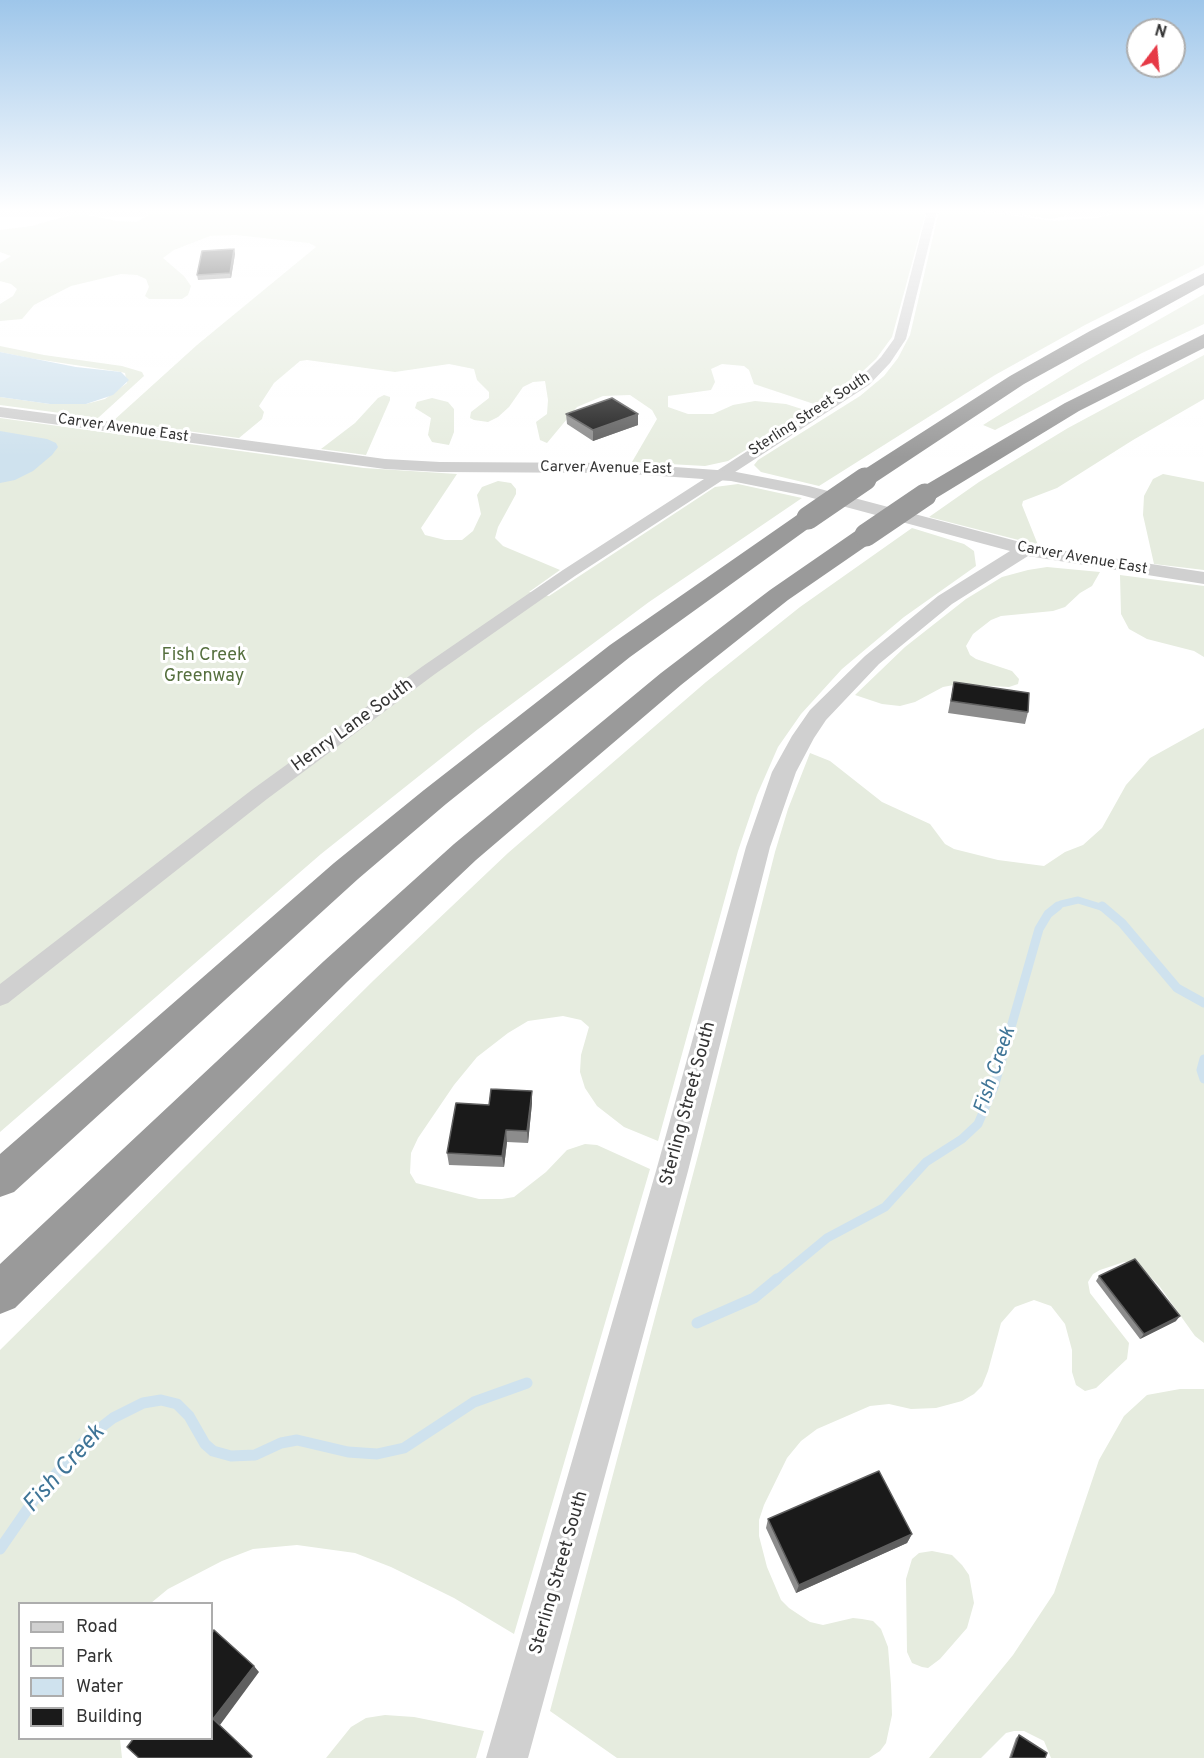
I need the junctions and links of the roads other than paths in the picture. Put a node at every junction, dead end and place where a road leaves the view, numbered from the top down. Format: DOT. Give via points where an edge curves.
graph roads {
  1 [pos="912,293"];
  2 [pos="1175,293"];
  3 [pos="1204,339"];
  4 [pos="0,412"];
  5 [pos="719,474"];
  6 [pos="1025,550"];
  7 [pos="1204,578"];
  8 [pos="0,997"];
  9 [pos="0,1179"];
  10 [pos="0,1293"];
  11 [pos="507,1758"];
  1 -- 5 [label="street, Sterling Street South" via="903,330 877,370 855,389"];
  2 -- 9 [label="highway, bridge" via="1017,380 865,479 620,651 346,872"];
  3 -- 10 [label="highway, bridge" via="1072,407 925,495 779,595 671,679 465,852 336,970"];
  4 -- 5 [label="street, Carver Avenue East" via="385,464"];
  5 -- 6 [label="street, Carver Avenue East" via="803,490"];
  5 -- 8 [label="street, Henry Lane South" via="420,676"];
  6 -- 7 [label="street, Carver Avenue East"];
  6 -- 11 [label="street, Sterling Street South" via="945,600 872,660 818,715 784,772 761,835 672,1171"];
}
